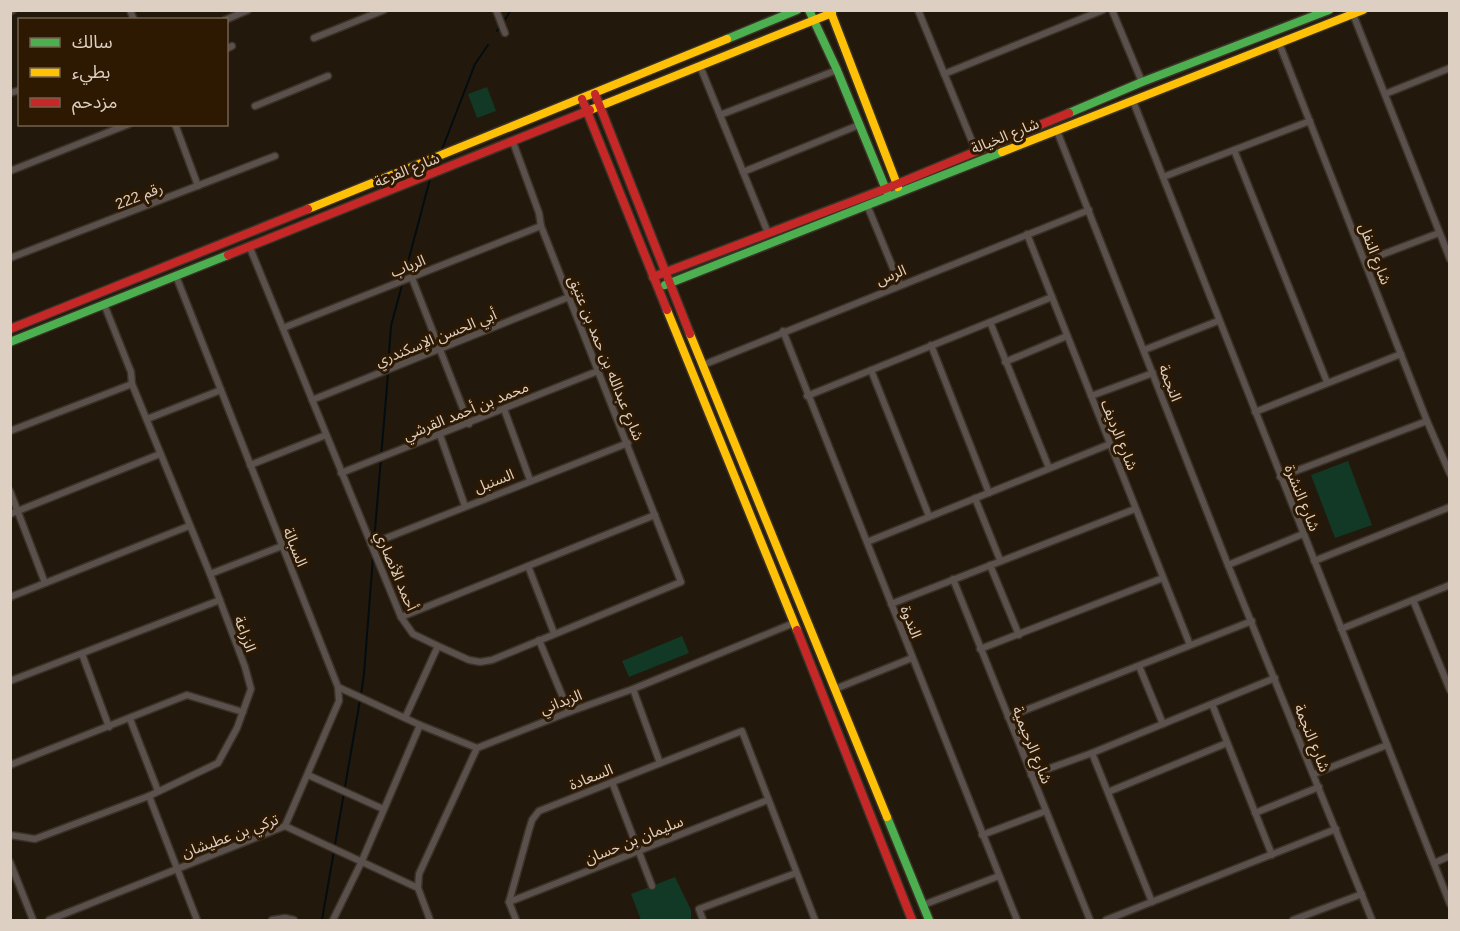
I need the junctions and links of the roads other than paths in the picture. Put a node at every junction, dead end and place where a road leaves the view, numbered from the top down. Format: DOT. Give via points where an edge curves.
graph roads {
  1 [pos="248,10"];
  2 [pos="384,10"];
  3 [pos="496,10"];
  4 [pos="797,10"];
  5 [pos="809,10"];
  6 [pos="1103,10"];
  7 [pos="1112,10"];
  8 [pos="1329,10"];
  9 [pos="1363,10"];
  10 [pos="919,11"];
  11 [pos="831,12"];
  12 [pos="1353,14"];
  13 [pos="1306,15"];
  14 [pos="228,19"];
  15 [pos="813,20"];
  16 [pos="838,29"];
  17 [pos="505,33"];
  18 [pos="822,35"];
  19 [pos="314,38"];
  20 [pos="1279,43"];
  21 [pos="1199,61"];
  22 [pos="700,66"];
  23 [pos="1449,69"];
  24 [pos="837,70"];
  25 [pos="1168,73"];
  26 [pos="1203,73"];
  27 [pos="944,74"];
  28 [pos="328,76"];
  29 [pos="1142,82"];
  30 [pos="1168,87"];
  31 [pos="595,94"];
  32 [pos="1385,94"];
  33 [pos="582,99"];
  34 [pos="1133,101"];
  35 [pos="255,106"];
  36 [pos="600,106"];
  37 [pos="588,112"];
  38 [pos="720,115"];
  39 [pos="1310,121"];
  40 [pos="859,125"];
  41 [pos="124,126"];
  42 [pos="176,126"];
  43 [pos="609,127"];
  44 [pos="1057,131"];
  45 [pos="597,134"];
  46 [pos="513,142"];
  47 [pos="1234,150"];
  48 [pos="976,151"];
  49 [pos="275,156"];
  50 [pos="10,171"];
  51 [pos="743,172"];
  52 [pos="1163,177"];
  53 [pos="921,179"];
  54 [pos="198,186"];
  55 [pos="899,188"];
  56 [pos="887,193"];
  57 [pos="863,196"];
  58 [pos="869,205"];
  59 [pos="1089,210"];
  60 [pos="542,226"];
  61 [pos="768,233"];
  62 [pos="1439,233"];
  63 [pos="1027,234"];
  64 [pos="250,248"];
  65 [pos="10,258"];
  66 [pos="1449,259"];
  67 [pos="1365,261"];
  68 [pos="687,264"];
  69 [pos="666,273"];
  70 [pos="176,276"];
  71 [pos="688,276"];
  72 [pos="653,277"];
  73 [pos="412,278"];
  74 [pos="670,283"];
  75 [pos="900,285"];
  76 [pos="658,288"];
  77 [pos="569,297"];
  78 [pos="1052,297"];
  79 [pos="104,304"];
  80 [pos="1218,321"];
  81 [pos="990,322"];
  82 [pos="283,328"];
  83 [pos="10,329"];
  84 [pos="783,331"];
  85 [pos="1067,336"];
  86 [pos="10,342"];
  87 [pos="931,345"];
  88 [pos="440,350"];
  89 [pos="1144,350"];
  90 [pos="1401,354"];
  91 [pos="1005,362"];
  92 [pos="703,365"];
  93 [pos="871,370"];
  94 [pos="598,371"];
  95 [pos="1153,373"];
  96 [pos="1327,382"];
  97 [pos="132,384"];
  98 [pos="221,390"];
  99 [pos="807,396"];
  100 [pos="1091,396"];
  101 [pos="312,400"];
  102 [pos="504,409"];
  103 [pos="1255,412"];
  104 [pos="147,419"];
  105 [pos="1427,421"];
  106 [pos="469,424"];
  107 [pos="10,431"];
  108 [pos="326,435"];
  109 [pos="440,435"];
  110 [pos="628,443"];
  111 [pos="1110,444"];
  112 [pos="160,454"];
  113 [pos="250,465"];
  114 [pos="1049,468"];
  115 [pos="341,473"];
  116 [pos="1449,474"];
  117 [pos="1280,477"];
  118 [pos="530,480"];
  119 [pos="10,491"];
  120 [pos="989,493"];
  121 [pos="975,498"];
  122 [pos="465,506"];
  123 [pos="1449,507"];
  124 [pos="1136,508"];
  125 [pos="19,512"];
  126 [pos="10,514"];
  127 [pos="655,515"];
  128 [pos="930,516"];
  129 [pos="189,526"];
  130 [pos="1303,534"];
  131 [pos="867,542"];
  132 [pos="371,543"];
  133 [pos="282,546"];
  134 [pos="1000,560"];
  135 [pos="1314,561"];
  136 [pos="990,565"];
  137 [pos="1228,565"];
  138 [pos="528,566"];
  139 [pos="210,574"];
  140 [pos="1163,578"];
  141 [pos="953,579"];
  142 [pos="681,582"];
  143 [pos="45,583"];
  144 [pos="1449,585"];
  145 [pos="10,597"];
  146 [pos="220,600"];
  147 [pos="1413,600"];
  148 [pos="891,604"];
  149 [pos="400,617"];
  150 [pos="1252,621"];
  151 [pos="794,623"];
  152 [pos="1341,629"];
  153 [pos="554,633"];
  154 [pos="1019,634"];
  155 [pos="539,640"];
  156 [pos="1190,645"];
  157 [pos="438,646"];
  158 [pos="980,649"];
  159 [pos="82,654"];
  160 [pos="912,658"];
  161 [pos="1139,666"];
  162 [pos="1275,678"];
  163 [pos="10,681"];
  164 [pos="338,687"];
  165 [pos="633,689"];
  166 [pos="835,689"];
  167 [pos="1449,690"];
  168 [pos="1212,704"];
  169 [pos="243,712"];
  170 [pos="569,712"];
  171 [pos="1008,717"];
  172 [pos="130,718"];
  173 [pos="405,718"];
  174 [pos="1162,724"];
  175 [pos="420,725"];
  176 [pos="109,727"];
  177 [pos="1227,743"];
  178 [pos="1387,745"];
  179 [pos="477,748"];
  180 [pos="1092,753"];
  181 [pos="660,763"];
  182 [pos="10,765"];
  183 [pos="1314,774"];
  184 [pos="309,775"];
  185 [pos="1031,775"];
  186 [pos="612,782"];
  187 [pos="1319,787"];
  188 [pos="158,791"];
  189 [pos="1108,792"];
  190 [pos="149,796"];
  191 [pos="768,800"];
  192 [pos="382,809"];
  193 [pos="1046,811"];
  194 [pos="1255,813"];
  195 [pos="285,826"];
  196 [pos="1336,829"];
  197 [pos="10,835"];
  198 [pos="982,835"];
  199 [pos="894,838"];
  200 [pos="880,844"];
  201 [pos="638,851"];
  202 [pos="1272,855"];
  203 [pos="1449,856"];
  204 [pos="903,858"];
  205 [pos="10,862"];
  206 [pos="361,862"];
  207 [pos="888,863"];
  208 [pos="1434,863"];
  209 [pos="177,869"];
  210 [pos="796,873"];
  211 [pos="999,876"];
  212 [pos="652,886"];
  213 [pos="418,888"];
  214 [pos="1362,894"];
  215 [pos="509,902"];
  216 [pos="1152,902"];
  217 [pos="1449,904"];
  218 [pos="923,905"];
  219 [pos="33,921"];
  220 [pos="49,921"];
  221 [pos="197,921"];
  222 [pos="272,921"];
  223 [pos="294,921"];
  224 [pos="333,921"];
  225 [pos="430,921"];
  226 [pos="516,921"];
  227 [pos="703,921"];
  228 [pos="815,921"];
  229 [pos="912,921"];
  230 [pos="929,921"];
  231 [pos="1017,921"];
  232 [pos="1090,921"];
  233 [pos="1106,921"];
  234 [pos="1293,921"];
  235 [pos="1372,921"];
  1 -- 14 [label="street"];
  2 -- 19 [label="street"];
  3 -- 17 [label="street"];
  4 -- 31 [label="street, شارع الفرعة"];
  5 -- 15 [label="street"];
  6 -- 27 [label="street"];
  7 -- 29 [label="street"];
  8 -- 13 [label="street, شارع الخيالة"];
  9 -- 12 [label="street, شارع الخيالة"];
  10 -- 27 [label="street"];
  11 -- 15 [label="street, شارع الفرعة"];
  11 -- 16 [label="street"];
  12 -- 20 [label="street, شارع الخيالة"];
  12 -- 32 [label="street"];
  13 -- 21 [label="street, شارع الخيالة"];
  15 -- 18 [label="street"];
  15 -- 22 [label="street, شارع الفرعة"];
  16 -- 18 [label="street" via="831,20 822,23"];
  16 -- 55 [label="street"];
  18 -- 24 [label="street"];
  20 -- 26 [label="street, شارع الخيالة"];
  20 -- 39 [label="street, شارع النفل"];
  21 -- 25 [label="street, شارع الخيالة"];
  21 -- 26 [label="street" via="1193,70"];
  22 -- 36 [label="street, شارع الفرعة"];
  22 -- 38 [label="street"];
  23 -- 32 [label="street"];
  24 -- 38 [label="street"];
  24 -- 40 [label="street"];
  25 -- 29 [label="street, شارع الخيالة"];
  25 -- 30 [label="street" via="1178,73 1180,77"];
  26 -- 30 [label="street, شارع الخيالة"];
  27 -- 48 [label="street"];
  28 -- 35 [label="street"];
  29 -- 48 [label="street, شارع الخيالة"];
  30 -- 34 [label="street, شارع الخيالة"];
  31 -- 33 [label="street, شارع الفرعة"];
  31 -- 36 [label="street"];
  32 -- 62 [label="street"];
  33 -- 37 [label="street"];
  33 -- 83 [label="street, شارع الفرعة"];
  34 -- 44 [label="street, شارع الخيالة"];
  34 -- 52 [label="street, شارع النشرة"];
  36 -- 37 [label="street, شارع الفرعة"];
  36 -- 43 [label="street"];
  37 -- 45 [label="street"];
  37 -- 46 [label="street, شارع الفرعة"];
  38 -- 51 [label="street"];
  39 -- 47 [label="street"];
  39 -- 67 [label="street, شارع النفل"];
  40 -- 51 [label="street"];
  40 -- 56 [label="street"];
  41 -- 50 [label="street"];
  42 -- 54 [label="street"];
  43 -- 45 [label="street" via="599,117"];
  43 -- 69 [label="street"];
  44 -- 53 [label="street, شارع الخيالة"];
  44 -- 59 [label="street, النجمة"];
  45 -- 72 [label="street"];
  46 -- 60 [label="street, شارع عبدالله بن حمد بن عتيق"];
  46 -- 64 [label="street, شارع الفرعة"];
  47 -- 52 [label="street"];
  47 -- 96 [label="street"];
  48 -- 53 [label="street, شارع الخيالة"];
  49 -- 54 [label="street, رقم 222"];
  51 -- 61 [label="street"];
  52 -- 80 [label="street, شارع النشرة"];
  53 -- 55 [label="street, شارع الخيالة"];
  54 -- 65 [label="street, رقم 222"];
  55 -- 56 [label="street, شارع الخيالة"];
  56 -- 57 [label="street, شارع الخيالة"];
  56 -- 58 [label="street, شارع الخيالة"];
  57 -- 58 [label="street" via="877,197"];
  57 -- 61 [label="street, شارع الخيالة"];
  58 -- 71 [label="street, شارع الخيالة"];
  58 -- 75 [label="street"];
  59 -- 63 [label="street, الرس"];
  59 -- 89 [label="street, النجمة"];
  60 -- 73 [label="street, الرباب"];
  60 -- 77 [label="street, شارع عبدالله بن حمد بن عتيق"];
  61 -- 68 [label="street, شارع الخيالة"];
  62 -- 66 [label="street"];
  62 -- 67 [label="street"];
  63 -- 75 [label="street, الرس"];
  63 -- 78 [label="street, شارع الرديف"];
  64 -- 70 [label="street, شارع الفرعة"];
  64 -- 82 [label="street, أحمد الأنصاري"];
  67 -- 90 [label="street, شارع النفل"];
  68 -- 69 [label="street, شارع الخيالة"];
  68 -- 71 [label="street" via="683,271"];
  69 -- 72 [label="street, شارع الخيالة"];
  69 -- 74 [label="street"];
  70 -- 79 [label="street, شارع الفرعة"];
  70 -- 98 [label="street, السبالة"];
  71 -- 74 [label="street, شارع الخيالة"];
  72 -- 76 [label="street"];
  73 -- 82 [label="street, الرباب"];
  73 -- 88 [label="street"];
  74 -- 76 [label="street, شارع الخيالة"];
  74 -- 92 [label="street"];
  75 -- 84 [label="street, الرس"];
  76 -- 151 [label="street"];
  77 -- 88 [label="street, أبي الحسن الإسكندري"];
  77 -- 94 [label="street, شارع عبدالله بن حمد بن عتيق"];
  78 -- 81 [label="street"];
  78 -- 85 [label="street, شارع الرديف"];
  79 -- 86 [label="street, شارع الفرعة"];
  79 -- 97 [label="street, الزراعة" via="131,372"];
  80 -- 89 [label="street"];
  80 -- 103 [label="street, شارع النشرة"];
  81 -- 87 [label="street"];
  81 -- 91 [label="street"];
  82 -- 101 [label="street, أحمد الأنصاري"];
  84 -- 92 [label="street, الرس"];
  84 -- 99 [label="street, الندوة"];
  85 -- 91 [label="street"];
  85 -- 100 [label="street, شارع الرديف"];
  87 -- 93 [label="street"];
  87 -- 120 [label="street"];
  88 -- 101 [label="street, أبي الحسن الإسكندري"];
  88 -- 106 [label="street"];
  89 -- 95 [label="street, النجمة"];
  90 -- 96 [label="street"];
  90 -- 105 [label="street, شارع النفل"];
  91 -- 114 [label="street"];
  92 -- 166 [label="street"];
  93 -- 99 [label="street"];
  93 -- 128 [label="street"];
  94 -- 102 [label="street, محمد بن أحمد القرشي"];
  94 -- 110 [label="street, شارع عبدالله بن حمد بن عتيق"];
  95 -- 100 [label="street"];
  95 -- 137 [label="street, النجمة"];
  96 -- 103 [label="street"];
  97 -- 104 [label="street, الزراعة"];
  97 -- 107 [label="street"];
  98 -- 104 [label="street"];
  98 -- 113 [label="street, السبالة"];
  99 -- 131 [label="street, الندوة"];
  100 -- 111 [label="street, شارع الرديف"];
  101 -- 108 [label="street, أحمد الأنصاري"];
  102 -- 106 [label="street, محمد بن أحمد القرشي"];
  102 -- 118 [label="street"];
  103 -- 117 [label="street, شارع النشرة"];
  104 -- 112 [label="street, الزراعة"];
  105 -- 116 [label="street, شارع النفل"];
  105 -- 117 [label="street"];
  106 -- 109 [label="street, محمد بن أحمد القرشي"];
  108 -- 113 [label="street"];
  108 -- 115 [label="street, أحمد الأنصاري"];
  109 -- 115 [label="street, محمد بن أحمد القرشي"];
  109 -- 122 [label="street"];
  110 -- 118 [label="street, السنبل"];
  110 -- 127 [label="street, شارع عبدالله بن حمد بن عتيق"];
  111 -- 114 [label="street"];
  111 -- 124 [label="street, شارع الرديف"];
  112 -- 125 [label="street"];
  112 -- 129 [label="street, الزراعة"];
  113 -- 133 [label="street, السبالة"];
  114 -- 120 [label="street"];
  115 -- 132 [label="street, أحمد الأنصاري"];
  117 -- 130 [label="street, شارع النشرة"];
  118 -- 122 [label="street, السنبل"];
  119 -- 125 [label="street"];
  120 -- 121 [label="street"];
  121 -- 128 [label="street"];
  121 -- 134 [label="street"];
  122 -- 132 [label="street, السنبل"];
  123 -- 135 [label="street"];
  124 -- 134 [label="street"];
  124 -- 140 [label="street, شارع الرديف"];
  125 -- 126 [label="street"];
  125 -- 143 [label="street"];
  127 -- 138 [label="street"];
  127 -- 142 [label="street, شارع عبدالله بن حمد بن عتيق"];
  128 -- 131 [label="street"];
  129 -- 139 [label="street, الزراعة"];
  129 -- 143 [label="street"];
  130 -- 135 [label="street, شارع النشرة"];
  130 -- 137 [label="street"];
  131 -- 148 [label="street, الندوة"];
  132 -- 149 [label="street, أحمد الأنصاري"];
  133 -- 139 [label="street"];
  133 -- 164 [label="street, السبالة"];
  134 -- 136 [label="street"];
  135 -- 152 [label="street, شارع النشرة"];
  136 -- 141 [label="street"];
  136 -- 154 [label="street"];
  137 -- 150 [label="street, شارع النجمة"];
  138 -- 149 [label="street"];
  138 -- 153 [label="street"];
  139 -- 146 [label="street, الزراعة"];
  140 -- 154 [label="street"];
  140 -- 156 [label="street, شارع الرديف"];
  141 -- 148 [label="street"];
  141 -- 158 [label="street, شارع الرحيمية"];
  142 -- 153 [label="street, أحمد الأنصاري"];
  143 -- 145 [label="street"];
  144 -- 147 [label="street"];
  146 -- 159 [label="street"];
  146 -- 169 [label="street, الزراعة" via="251,689"];
  147 -- 152 [label="street"];
  147 -- 167 [label="street"];
  148 -- 160 [label="street, الندوة"];
  149 -- 157 [label="street, أحمد الأنصاري" via="413,634"];
  150 -- 156 [label="street"];
  150 -- 162 [label="street, شارع النجمة"];
  151 -- 165 [label="street, الزبداني"];
  151 -- 200 [label="street"];
  152 -- 178 [label="street, شارع النشرة"];
  153 -- 155 [label="street, أحمد الأنصاري"];
  154 -- 158 [label="street"];
  155 -- 157 [label="street, أحمد الأنصاري" via="480,662"];
  155 -- 170 [label="street"];
  156 -- 161 [label="street"];
  157 -- 173 [label="street"];
  158 -- 171 [label="street, شارع الرحيمية"];
  159 -- 163 [label="street"];
  159 -- 176 [label="street"];
  160 -- 166 [label="street"];
  160 -- 198 [label="street, الندوة"];
  161 -- 171 [label="street"];
  161 -- 174 [label="street"];
  162 -- 168 [label="street"];
  162 -- 183 [label="street, شارع النجمة"];
  164 -- 173 [label="street"];
  164 -- 184 [label="street" via="339,701"];
  165 -- 170 [label="street, الزبداني"];
  165 -- 181 [label="street"];
  166 -- 199 [label="street"];
  168 -- 174 [label="street"];
  168 -- 177 [label="street"];
  169 -- 172 [label="street" via="187,694"];
  169 -- 188 [label="street, الزراعة" via="218,763"];
  170 -- 179 [label="street, الزبداني"];
  171 -- 185 [label="street, شارع الرحيمية"];
  172 -- 176 [label="street"];
  172 -- 188 [label="street"];
  173 -- 175 [label="street"];
  174 -- 180 [label="street"];
  175 -- 179 [label="street"];
  175 -- 192 [label="street"];
  176 -- 182 [label="street"];
  177 -- 189 [label="street"];
  177 -- 194 [label="street"];
  178 -- 183 [label="street"];
  178 -- 208 [label="street, شارع النشرة"];
  179 -- 213 [label="street" via="419,874"];
  180 -- 185 [label="street"];
  180 -- 189 [label="street"];
  181 -- 186 [label="street, السعادة"];
  181 -- 191 [label="street, السعادة" via="742,731"];
  183 -- 187 [label="street, شارع النجمة"];
  184 -- 192 [label="street"];
  184 -- 195 [label="street"];
  185 -- 193 [label="street, شارع الرحيمية"];
  186 -- 201 [label="street"];
  186 -- 215 [label="street, السعادة" via="539,811 532,820"];
  187 -- 194 [label="street"];
  187 -- 196 [label="street, شارع النجمة"];
  188 -- 190 [label="street, الزراعة"];
  189 -- 216 [label="street"];
  190 -- 197 [label="street, الزراعة" via="35,838"];
  190 -- 209 [label="street"];
  191 -- 201 [label="street, سليمان بن حسان"];
  191 -- 210 [label="street"];
  192 -- 206 [label="street"];
  193 -- 198 [label="street"];
  193 -- 232 [label="street, شارع الرحيمية"];
  194 -- 202 [label="street"];
  195 -- 206 [label="street, تركي بن عطيشان"];
  195 -- 209 [label="street, تركي بن عطيشان"];
  196 -- 202 [label="street"];
  196 -- 214 [label="street, شارع النجمة"];
  198 -- 211 [label="street, الندوة"];
  199 -- 200 [label="street" via="891,844"];
  199 -- 204 [label="street"];
  200 -- 207 [label="street"];
  201 -- 212 [label="street"];
  201 -- 215 [label="street, سليمان بن حسان"];
  202 -- 216 [label="street"];
  203 -- 208 [label="street"];
  204 -- 207 [label="street" via="891,854"];
  204 -- 218 [label="street"];
  205 -- 219 [label="street"];
  206 -- 213 [label="street, تركي بن عطيشان"];
  206 -- 224 [label="street"];
  207 -- 229 [label="street"];
  208 -- 217 [label="street, شارع النشرة"];
  209 -- 220 [label="street, تركي بن عطيشان"];
  209 -- 221 [label="street"];
  210 -- 227 [label="street" via="699,909"];
  210 -- 228 [label="street"];
  211 -- 218 [label="street"];
  211 -- 231 [label="street, الندوة"];
  213 -- 225 [label="street"];
  214 -- 234 [label="street"];
  214 -- 235 [label="street, شارع النجمة"];
  215 -- 226 [label="street"];
  216 -- 233 [label="street"];
  218 -- 230 [label="street"];
  222 -- 223 [label="street"];
}
